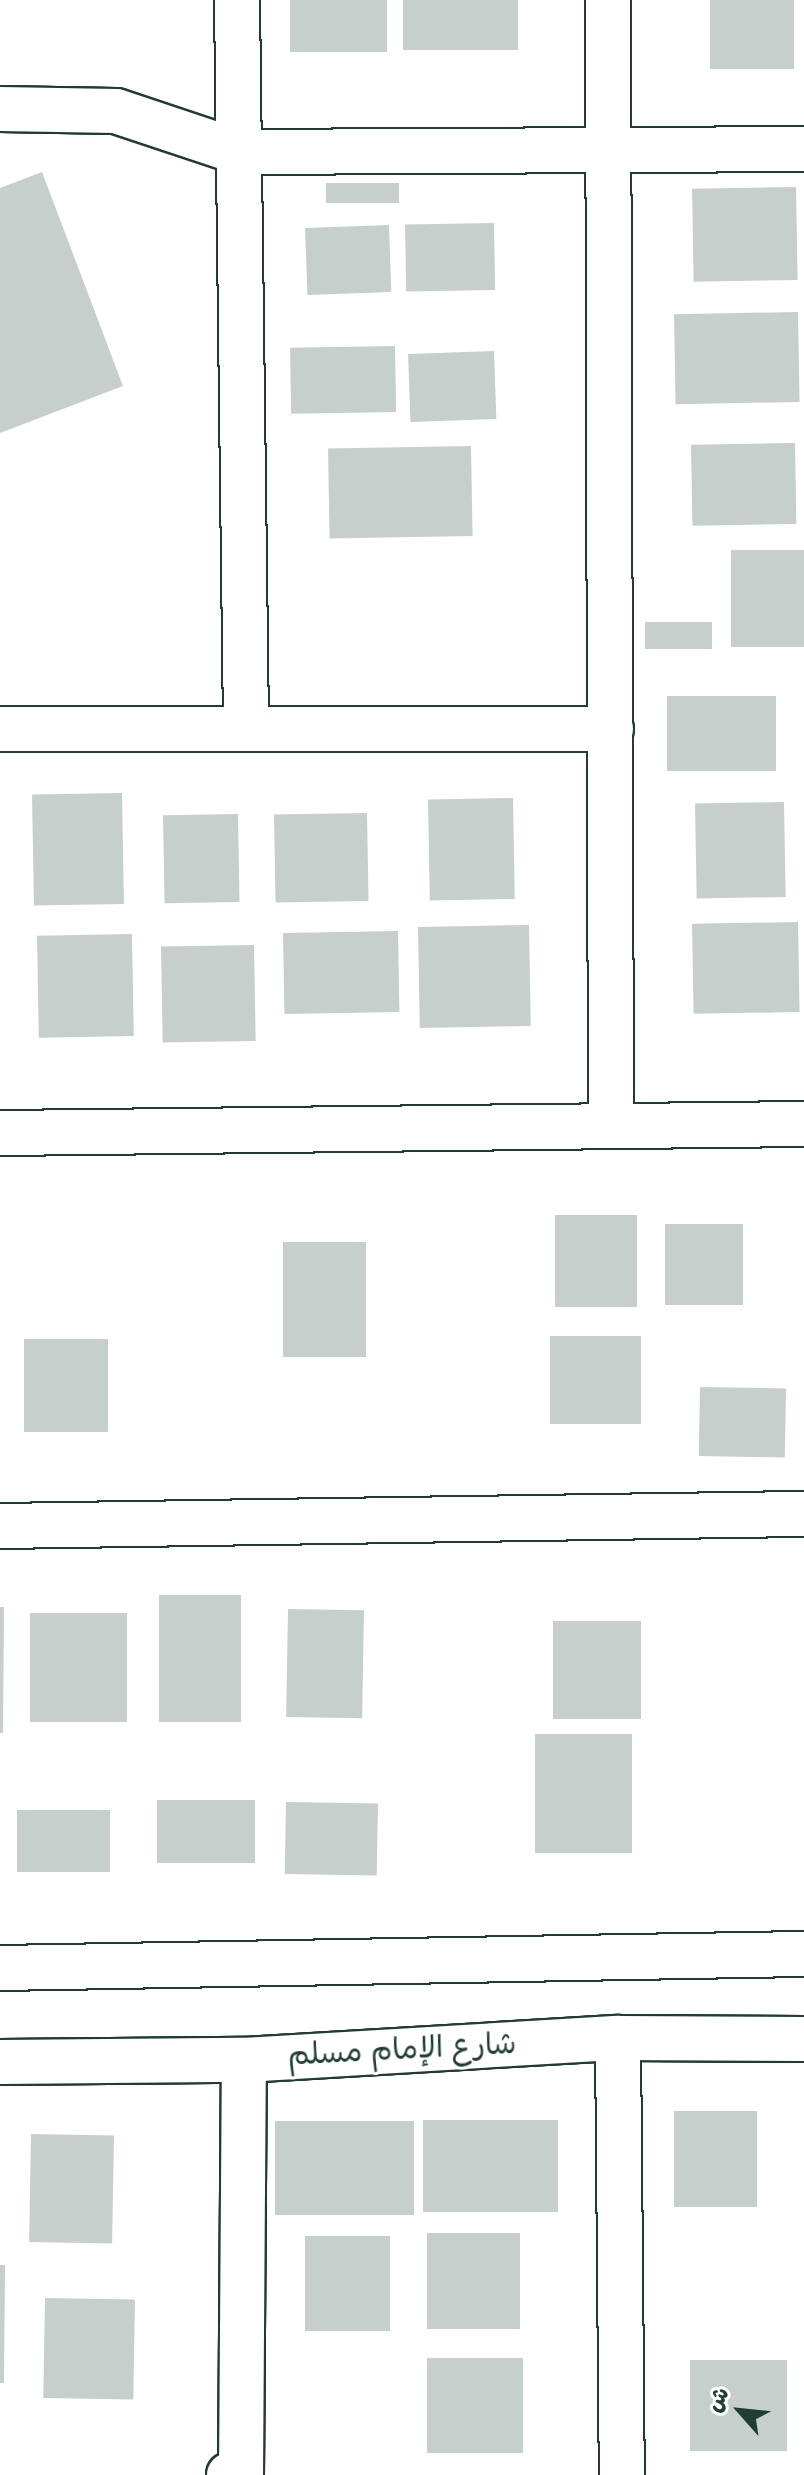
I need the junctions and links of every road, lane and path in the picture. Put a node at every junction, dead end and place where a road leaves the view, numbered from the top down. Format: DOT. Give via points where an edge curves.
graph roads {
  1 [pos="237,0"];
  2 [pos="608,0"];
  3 [pos="0,109"];
  4 [pos="804,149"];
  5 [pos="608,151"];
  6 [pos="239,152"];
  7 [pos="0,729"];
  8 [pos="246,729"];
  9 [pos="611,729"];
  10 [pos="804,1124"];
  11 [pos="611,1126"];
  12 [pos="0,1133"];
  13 [pos="804,1514"];
  14 [pos="0,1526"];
  15 [pos="804,1933"];
  16 [pos="804,1954"];
  17 [pos="736,1955"];
  18 [pos="0,1968"];
  19 [pos="618,2038"];
  20 [pos="804,2039"];
  21 [pos="244,2060"];
  22 [pos="0,2062"];
  23 [pos="229,2475"];
  24 [pos="622,2475"];
  1 -- 6 [label="street"];
  2 -- 5 [label="street"];
  3 -- 6 [label="street" via="116,111"];
  4 -- 5 [label="street"];
  5 -- 6 [label="street"];
  5 -- 9 [label="street"];
  6 -- 8 [label="street"];
  7 -- 8 [label="street"];
  8 -- 9 [label="street"];
  9 -- 11 [label="street"];
  10 -- 11 [label="street"];
  11 -- 12 [label="street"];
  13 -- 14 [label="street"];
  15 -- 17 [label="street"];
  16 -- 17 [label="street"];
  17 -- 18 [label="street"];
  19 -- 20 [label="street, شارع الإمام مسلم"];
  19 -- 21 [label="street, شارع الإمام مسلم"];
  19 -- 24 [label="street"];
  21 -- 22 [label="street, شارع الإمام مسلم"];
  21 -- 23 [label="street" via="241,2475"];
}
